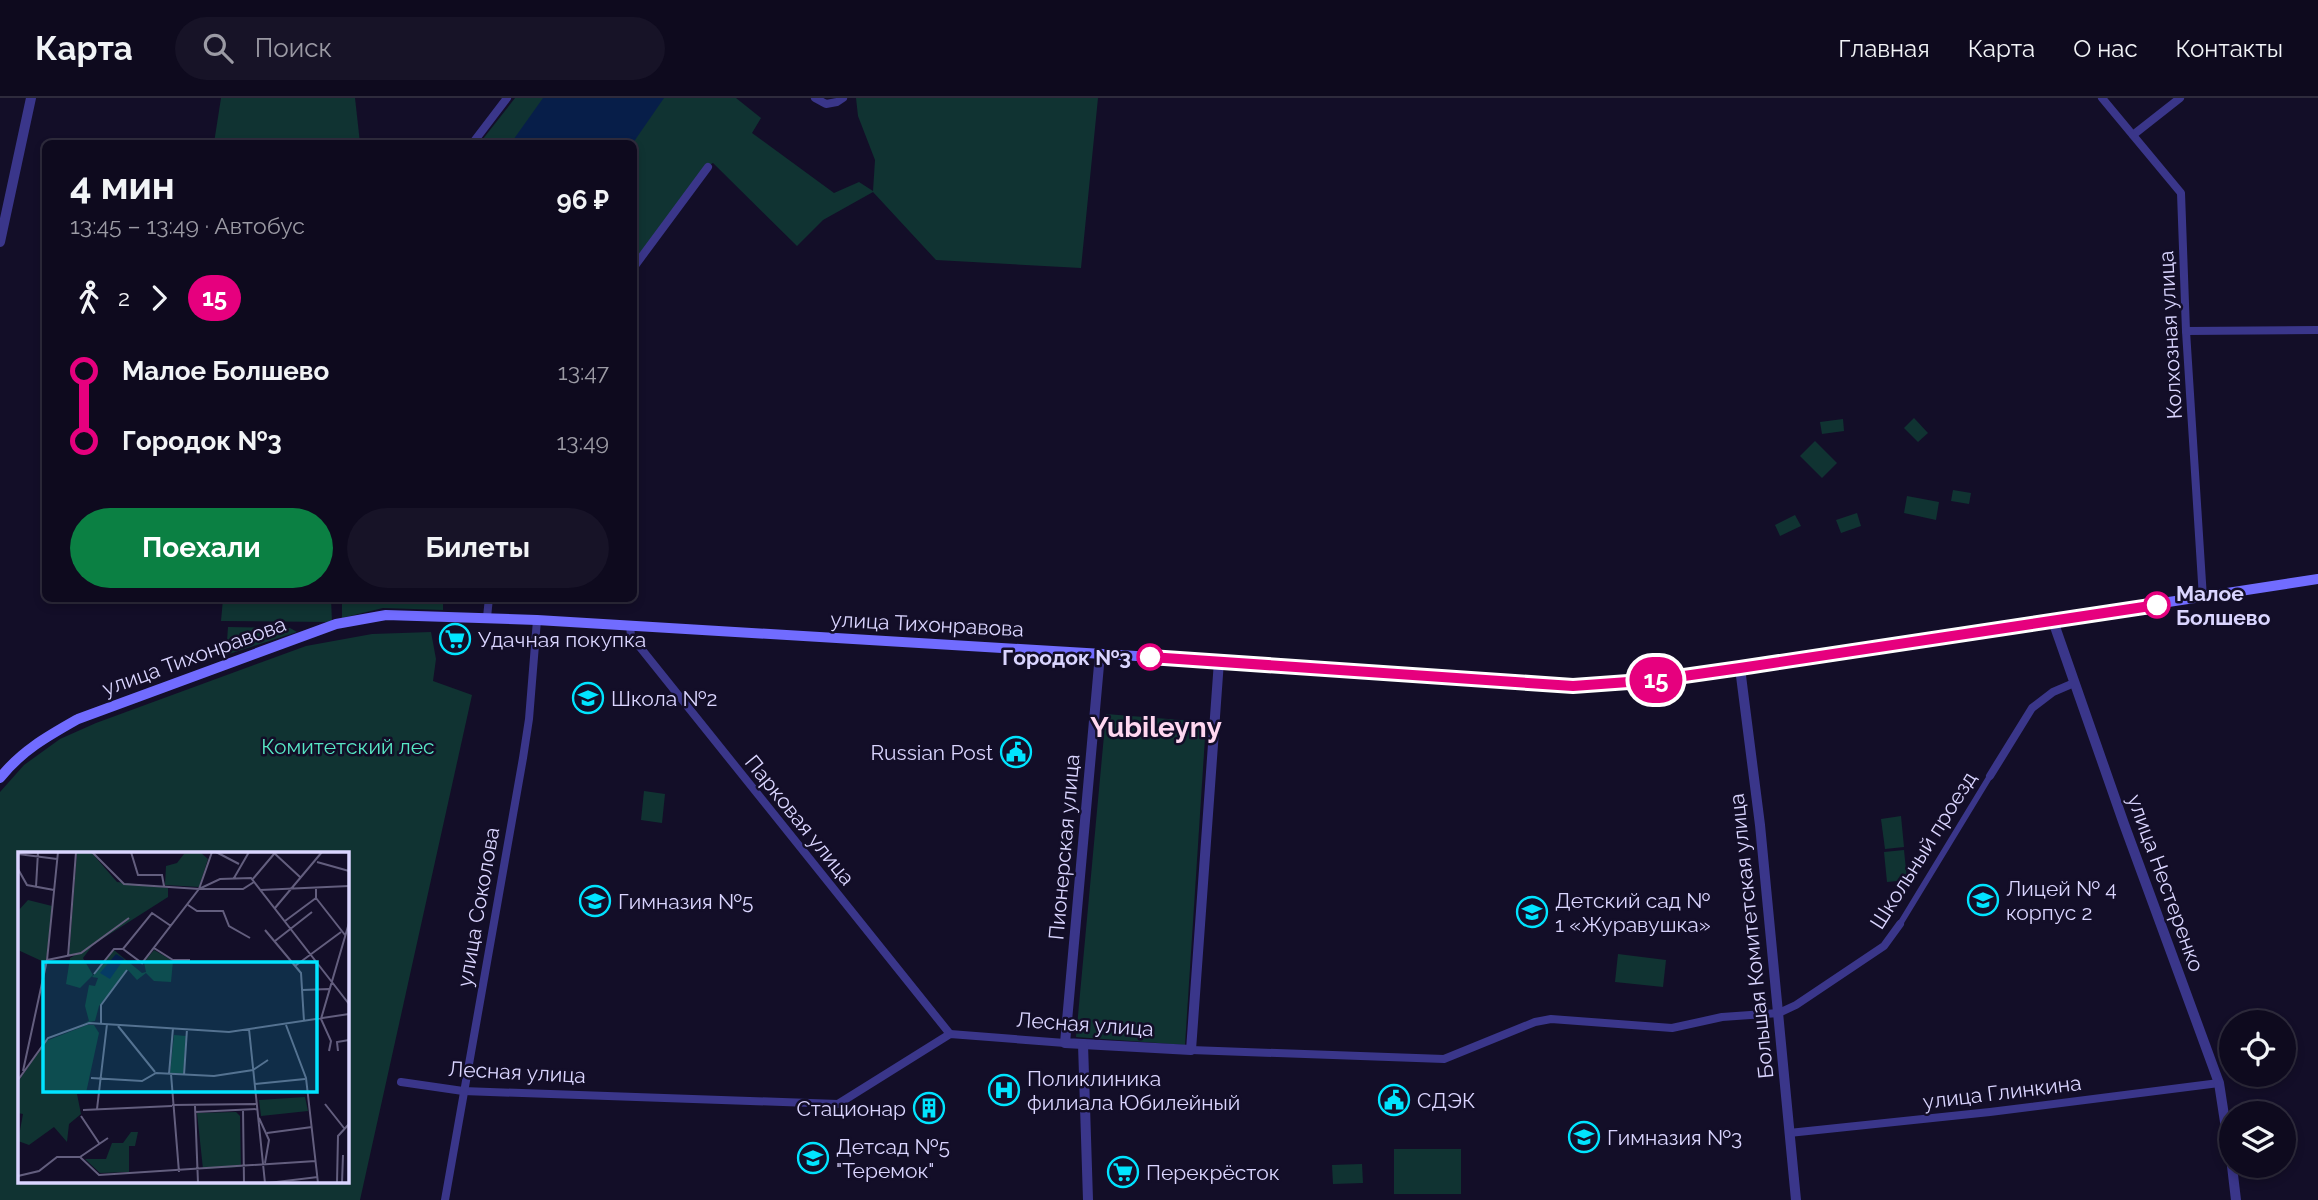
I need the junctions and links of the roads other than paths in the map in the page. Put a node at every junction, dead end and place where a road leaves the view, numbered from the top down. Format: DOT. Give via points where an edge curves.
graph roads {
  1 [pos="31,98"];
  2 [pos="507,98"];
  3 [pos="815,98"];
  4 [pos="843,98"];
  5 [pos="2102,98"];
  6 [pos="2180,98"];
  7 [pos="2133,135"];
  8 [pos="475,140"];
  9 [pos="708,167"];
  10 [pos="0,242"];
  11 [pos="637,263"];
  12 [pos="2318,330"];
  13 [pos="2186,331"];
  14 [pos="2318,579"];
  15 [pos="2203,598"];
  16 [pos="488,602"];
  17 [pos="486,617"];
  18 [pos="537,620"];
  19 [pos="2053,621"];
  20 [pos="629,625"];
  21 [pos="1100,654"];
  22 [pos="1219,661"];
  23 [pos="1740,668"];
  24 [pos="2074,683"];
  25 [pos="1990,776"];
  26 [pos="0,778"];
  27 [pos="1900,924"];
  28 [pos="1779,1013"];
  29 [pos="950,1034"];
  30 [pos="1065,1044"];
  31 [pos="1083,1044"];
  32 [pos="1191,1050"];
  33 [pos="401,1082"];
  34 [pos="2219,1083"];
  35 [pos="463,1091"];
  36 [pos="1789,1133"];
  37 [pos="2234,1178"];
  38 [pos="445,1200"];
  39 [pos="1088,1200"];
  40 [pos="1796,1200"];
  41 [pos="2236,1200"];
  1 -- 10 [label="street"];
  2 -- 8 [label="street"];
  3 -- 4 [label="street" via="830,104"];
  5 -- 7 [label="street, Колхозная улица"];
  6 -- 7 [label="street"];
  7 -- 13 [label="street, Колхозная улица" via="2181,193"];
  9 -- 11 [label="street"];
  12 -- 13 [label="street"];
  13 -- 15 [label="street, Колхозная улица"];
  14 -- 15 [label="main road, улица Тихонравова"];
  15 -- 19 [label="main road, улица Тихонравова"];
  16 -- 17 [label="street"];
  17 -- 18 [label="main road, улица Тихонравова"];
  17 -- 26 [label="main road, улица Тихонравова" via="386,615 336,625 78,719 40,740"];
  18 -- 20 [label="main road, улица Тихонравова"];
  18 -- 35 [label="street, улица Соколова" via="523,758"];
  19 -- 23 [label="main road, улица Тихонравова"];
  19 -- 24 [label="street, улица Нестеренко"];
  20 -- 21 [label="main road, улица Тихонравова"];
  20 -- 29 [label="street, Парковая улица" via="631,636"];
  21 -- 22 [label="main road, улица Тихонравова"];
  21 -- 30 [label="street, Пионерская улица"];
  22 -- 23 [label="main road, улица Тихонравова" via="1573,686"];
  22 -- 32 [label="street"];
  23 -- 28 [label="street, Большая Комитетская улица"];
  24 -- 25 [label="street, Школьный проезд" via="2032,708"];
  24 -- 34 [label="street, улица Нестеренко"];
  25 -- 27 [label="street, Школьный проезд"];
  27 -- 28 [label="street, Школьный проезд" via="1884,946"];
  28 -- 32 [label="street, Лесная улица" via="1722,1017 1672,1028 1535,1022 1444,1059"];
  28 -- 36 [label="street, Большая Комитетская улица"];
  29 -- 30 [label="street, Лесная улица"];
  29 -- 35 [label="street, Лесная улица" via="838,1104"];
  30 -- 31 [label="street, Лесная улица"];
  31 -- 32 [label="street, Лесная улица"];
  31 -- 39 [label="street"];
  33 -- 35 [label="street, Лесная улица"];
  34 -- 36 [label="street, улица Глинкина"];
  35 -- 38 [label="street, улица Соколова"];
  36 -- 40 [label="street, Большая Комитетская улица"];
  37 -- 41 [label="street, улица Нестеренко"];
}
